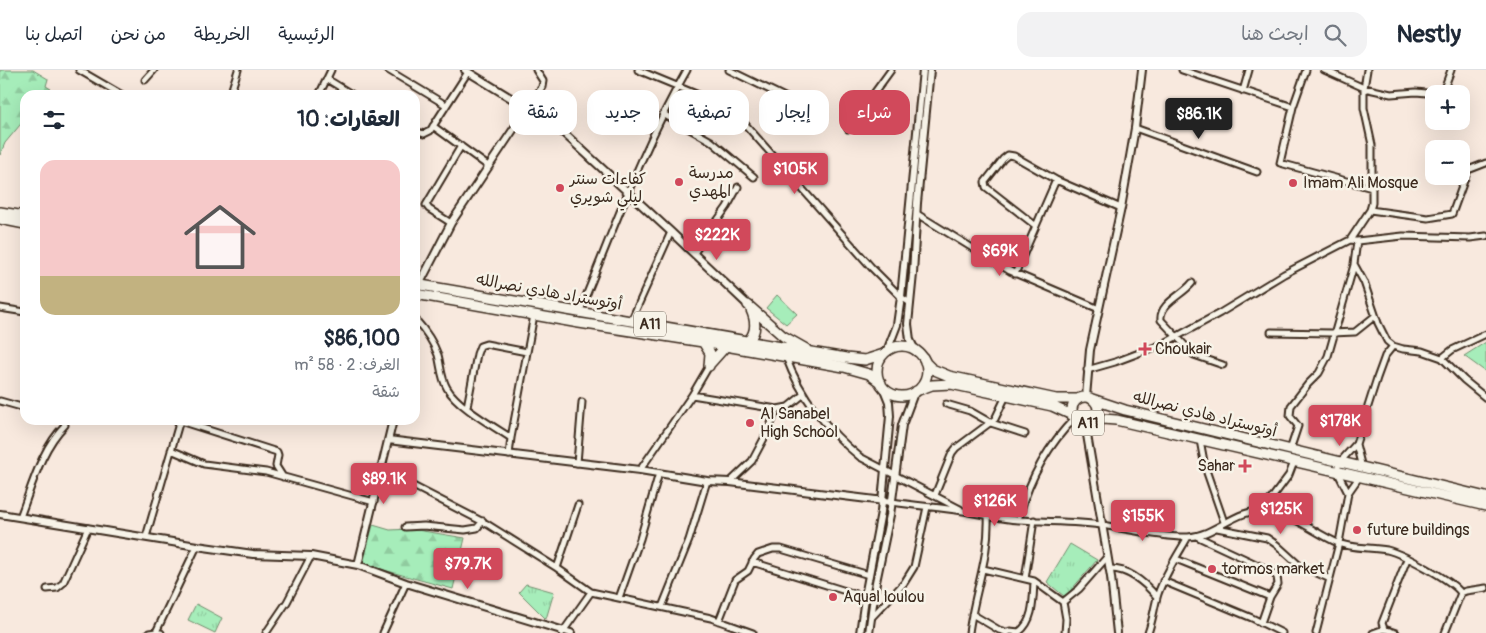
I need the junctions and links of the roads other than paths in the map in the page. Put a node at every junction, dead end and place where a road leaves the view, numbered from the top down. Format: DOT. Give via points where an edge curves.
graph roads {
  1 [pos="79,70"];
  2 [pos="154,70"];
  3 [pos="238,70"];
  4 [pos="331,70"];
  5 [pos="388,70"];
  6 [pos="536,70"];
  7 [pos="638,70"];
  8 [pos="688,70"];
  9 [pos="729,70"];
  10 [pos="891,70"];
  11 [pos="923,70"];
  12 [pos="930,70"];
  13 [pos="1142,70"];
  14 [pos="1182,70"];
  15 [pos="1249,70"];
  16 [pos="1306,70"];
  17 [pos="1324,70"];
  18 [pos="1367,70"];
  19 [pos="1451,70"];
  20 [pos="466,71"];
  21 [pos="327,79"];
  22 [pos="145,80"];
  23 [pos="678,86"];
  24 [pos="1364,88"];
  25 [pos="113,90"];
  26 [pos="232,90"];
  27 [pos="321,90"];
  28 [pos="345,90"];
  29 [pos="540,90"];
  30 [pos="770,90"];
  31 [pos="876,90"];
  32 [pos="1243,91"];
  33 [pos="509,97"];
  34 [pos="446,105"];
  35 [pos="1293,106"];
  36 [pos="663,114"];
  37 [pos="433,126"];
  38 [pos="1135,128"];
  39 [pos="420,133"];
  40 [pos="509,135"];
  41 [pos="565,135"];
  42 [pos="461,146"];
  43 [pos="1486,163"];
  44 [pos="488,166"];
  45 [pos="1257,172"];
  46 [pos="754,177"];
  47 [pos="1056,180"];
  48 [pos="738,187"];
  49 [pos="1372,188"];
  50 [pos="629,192"];
  51 [pos="1121,208"];
  52 [pos="1370,210"];
  53 [pos="0,212"];
  54 [pos="916,214"];
  55 [pos="20,215"];
  56 [pos="0,219"];
  57 [pos="20,223"];
  58 [pos="451,223"];
  59 [pos="1036,226"];
  60 [pos="671,232"];
  61 [pos="1486,236"];
  62 [pos="1350,240"];
  63 [pos="1357,241"];
  64 [pos="694,253"];
  65 [pos="1354,264"];
  66 [pos="1015,274"];
  67 [pos="420,283"];
  68 [pos="1192,283"];
  69 [pos="420,292"];
  70 [pos="420,292"];
  71 [pos="901,297"];
  72 [pos="910,303"];
  73 [pos="748,306"];
  74 [pos="0,308"];
  75 [pos="1099,309"];
  76 [pos="20,311"];
  77 [pos="579,313"];
  78 [pos="534,315"];
  79 [pos="1375,316"];
  80 [pos="631,321"];
  81 [pos="420,326"];
  82 [pos="1272,332"];
  83 [pos="1335,334"];
  84 [pos="1486,334"];
  85 [pos="1177,337"];
  86 [pos="748,341"];
  87 [pos="703,342"];
  88 [pos="726,346"];
  89 [pos="1393,346"];
  90 [pos="527,352"];
  91 [pos="916,352"];
  92 [pos="816,353"];
  93 [pos="886,353"];
  94 [pos="786,357"];
  95 [pos="1442,358"];
  96 [pos="925,362"];
  97 [pos="1223,364"];
  98 [pos="709,366"];
  99 [pos="1087,370"];
  100 [pos="882,385"];
  101 [pos="915,392"];
  102 [pos="804,394"];
  103 [pos="692,395"];
  104 [pos="1006,396"];
  105 [pos="1085,398"];
  106 [pos="1486,398"];
  107 [pos="0,401"];
  108 [pos="582,402"];
  109 [pos="946,404"];
  110 [pos="20,407"];
  111 [pos="467,407"];
  112 [pos="777,409"];
  113 [pos="1074,417"];
  114 [pos="1088,422"];
  115 [pos="991,423"];
  116 [pos="65,425"];
  117 [pos="178,425"];
  118 [pos="195,425"];
  119 [pos="391,425"];
  120 [pos="1025,434"];
  121 [pos="511,438"];
  122 [pos="388,440"];
  123 [pos="1200,440"];
  124 [pos="1356,444"];
  125 [pos="171,450"];
  126 [pos="1290,451"];
  127 [pos="509,455"];
  128 [pos="1294,462"];
  129 [pos="577,463"];
  130 [pos="1338,467"];
  131 [pos="382,470"];
  132 [pos="640,470"];
  133 [pos="884,470"];
  134 [pos="1361,472"];
  135 [pos="659,473"];
  136 [pos="895,475"];
  137 [pos="283,477"];
  138 [pos="707,481"];
  139 [pos="730,482"];
  140 [pos="1348,493"];
  141 [pos="935,495"];
  142 [pos="1486,497"];
  143 [pos="882,501"];
  144 [pos="374,502"];
  145 [pos="892,502"];
  146 [pos="578,506"];
  147 [pos="1486,506"];
  148 [pos="927,507"];
  149 [pos="1263,510"];
  150 [pos="963,511"];
  151 [pos="0,514"];
  152 [pos="988,515"];
  153 [pos="20,517"];
  154 [pos="1018,520"];
  155 [pos="1034,520"];
  156 [pos="483,521"];
  157 [pos="1224,522"];
  158 [pos="1101,525"];
  159 [pos="405,526"];
  160 [pos="88,528"];
  161 [pos="1217,528"];
  162 [pos="1196,536"];
  163 [pos="1188,537"];
  164 [pos="146,538"];
  165 [pos="1339,543"];
  166 [pos="197,546"];
  167 [pos="311,556"];
  168 [pos="1107,557"];
  169 [pos="1176,559"];
  170 [pos="1407,559"];
  171 [pos="752,562"];
  172 [pos="358,565"];
  173 [pos="557,568"];
  174 [pos="983,569"];
  175 [pos="1109,569"];
  176 [pos="869,575"];
  177 [pos="1025,579"];
  178 [pos="1330,579"];
  179 [pos="1034,581"];
  180 [pos="1163,581"];
  181 [pos="406,583"];
  182 [pos="1486,588"];
  183 [pos="47,589"];
  184 [pos="591,592"];
  185 [pos="1461,593"];
  186 [pos="865,597"];
  187 [pos="1157,597"];
  188 [pos="1270,597"];
  189 [pos="619,598"];
  190 [pos="1063,602"];
  191 [pos="662,607"];
  192 [pos="972,614"];
  193 [pos="871,617"];
  194 [pos="718,621"];
  195 [pos="1261,623"];
  196 [pos="1384,629"];
  197 [pos="267,631"];
  198 [pos="562,631"];
  199 [pos="158,632"];
  200 [pos="149,633"];
  201 [pos="274,633"];
  202 [pos="382,633"];
  203 [pos="571,633"];
  204 [pos="753,633"];
  205 [pos="860,633"];
  206 [pos="870,633"];
  207 [pos="969,633"];
  208 [pos="1006,633"];
  209 [pos="1066,633"];
  210 [pos="1117,633"];
  211 [pos="1148,633"];
  212 [pos="1282,633"];
  213 [pos="1316,633"];
  214 [pos="1374,633"];
  215 [pos="1396,633"];
  216 [pos="1446,633"];
  1 -- 25 [label="street"];
  2 -- 22 [label="street"];
  3 -- 26 [label="street"];
  4 -- 21 [label="street"];
  5 -- 34 [label="street"];
  6 -- 29 [label="street" via="543,81"];
  7 -- 23 [label="street"];
  8 -- 23 [label="street"];
  9 -- 30 [label="street"];
  10 -- 31 [label="street"];
  11 -- 71 [label="street"];
  12 -- 54 [label="street"];
  13 -- 38 [label="street"];
  14 -- 32 [label="street"];
  15 -- 32 [label="street"];
  16 -- 35 [label="street"];
  17 -- 24 [label="street"];
  18 -- 24 [label="street"];
  19 -- 24 [label="street" via="1445,86 1437,94 1391,94"];
  20 -- 33 [label="street"];
  20 -- 34 [label="street"];
  21 -- 27 [label="street"];
  21 -- 28 [label="street"];
  23 -- 36 [label="street"];
  23 -- 71 [label="street" via="737,115"];
  24 -- 49 [label="street" via="1365,117 1372,145"];
  32 -- 35 [label="street"];
  34 -- 37 [label="street"];
  35 -- 49 [label="street" via="1280,162"];
  36 -- 46 [label="street" via="711,141"];
  36 -- 50 [label="street"];
  37 -- 39 [label="street" via="430,131"];
  37 -- 42 [label="street"];
  38 -- 45 [label="street"];
  38 -- 51 [label="street"];
  40 -- 44 [label="street"];
  41 -- 50 [label="street"];
  42 -- 44 [label="street"];
  42 -- 58 [label="street" via="426,205"];
  43 -- 52 [label="street" via="1468,170 1452,214 1428,218"];
  44 -- 58 [label="street"];
  47 -- 51 [label="street"];
  47 -- 59 [label="street"];
  47 -- 59 [label="street" via="1008,155 985,182 986,187"];
  48 -- 64 [label="street"];
  49 -- 52 [label="street"];
  50 -- 60 [label="street"];
  50 -- 77 [label="street"];
  51 -- 75 [label="street"];
  52 -- 62 [label="street"];
  53 -- 55 [label="highway"];
  54 -- 66 [label="street"];
  54 -- 72 [label="street"];
  56 -- 57 [label="highway"];
  58 -- 67 [label="street"];
  59 -- 66 [label="street"];
  60 -- 64 [label="street"];
  60 -- 80 [label="street"];
  61 -- 63 [label="street" via="1403,236"];
  62 -- 63 [label="street"];
  62 -- 85 [label="street" via="1284,274"];
  63 -- 65 [label="street"];
  64 -- 73 [label="street"];
  65 -- 79 [label="street" via="1364,282"];
  65 -- 83 [label="street"];
  66 -- 75 [label="street"];
  68 -- 85 [label="street" via="1160,314 1161,320"];
  69 -- 77 [label="highway, أوتوستراد هادي نصرالله / A11"];
  70 -- 78 [label="highway, أوتوستراد هادي نصرالله / A11"];
  71 -- 72 [label="street"];
  71 -- 93 [label="street" via="897,325"];
  72 -- 91 [label="street" via="908,330"];
  73 -- 86 [label="highway" via="755,326"];
  73 -- 92 [label="highway" via="782,336"];
  74 -- 76 [label="street"];
  75 -- 99 [label="street"];
  77 -- 80 [label="highway, أوتوستراد هادي نصرالله / A11"];
  78 -- 87 [label="highway, أوتوستراد هادي نصرالله / A11"];
  78 -- 90 [label="street"];
  79 -- 83 [label="street" via="1357,331"];
  79 -- 89 [label="street" via="1384,336"];
  80 -- 86 [label="highway, أوتوستراد هادي نصرالله / A11"];
  81 -- 111 [label="street" via="434,346 448,390"];
  82 -- 83 [label="street"];
  83 -- 126 [label="street" via="1322,369 1291,406 1290,416 1298,426"];
  84 -- 95 [label="street"];
  85 -- 97 [label="street" via="1194,355"];
  85 -- 99 [label="street" via="1150,350"];
  86 -- 92 [label="highway, أوتوستراد هادي نصرالله / A11"];
  87 -- 88 [label="highway, أوتوستراد هادي نصرالله / A11"];
  87 -- 98 [label="highway" via="710,353"];
  88 -- 94 [label="highway, أوتوستراد هادي نصرالله / A11"];
  88 -- 98 [label="highway"];
  89 -- 95 [label="street"];
  89 -- 124 [label="street" via="1385,356"];
  90 -- 111 [label="street" via="486,344 480,346"];
  90 -- 121 [label="street"];
  91 -- 93 [label="highway, أوتوستراد هادي نصرالله / A11" via="902,346"];
  91 -- 96 [label="highway, أوتوستراد هادي نصرالله / A11"];
  92 -- 93 [label="highway, أوتوستراد هادي نصرالله / A11" via="859,360"];
  93 -- 100 [label="highway" via="878,368"];
  94 -- 100 [label="highway, أوتوستراد هادي نصرالله / A11" via="856,369 869,374"];
  94 -- 102 [label="street"];
  95 -- 106 [label="street"];
  96 -- 101 [label="highway" via="926,376"];
  96 -- 105 [label="highway, أوتوستراد هادي نصرالله / A11" via="935,371 949,376 1056,399"];
  98 -- 103 [label="street"];
  99 -- 105 [label="street"];
  100 -- 101 [label="highway, أوتوستراد هادي نصرالله / A11" via="898,395"];
  100 -- 133 [label="street" via="889,402 890,416"];
  101 -- 104 [label="highway, أوتوستراد هادي نصرالله / A11" via="947,383"];
  101 -- 136 [label="street" via="902,425"];
  102 -- 112 [label="street" via="788,407"];
  102 -- 133 [label="street" via="850,449"];
  103 -- 112 [label="street"];
  103 -- 132 [label="street"];
  104 -- 113 [label="highway, أوتوستراد هادي نصرالله / A11" via="1052,406"];
  104 -- 115 [label="street"];
  105 -- 113 [label="highway, A11" via="1072,408"];
  105 -- 114 [label="highway, A11" via="1097,404 1098,410 1096,417"];
  105 -- 126 [label="highway, أوتوستراد هادي نصرالله / A11"];
  107 -- 110 [label="street"];
  108 -- 129 [label="street"];
  109 -- 115 [label="street" via="970,411"];
  111 -- 121 [label="street"];
  112 -- 139 [label="street" via="752,461"];
  113 -- 114 [label="highway, A11" via="1079,422"];
  113 -- 154 [label="street" via="1033,478"];
  114 -- 123 [label="highway, أوتوستراد هادي نصرالله / A11" via="1112,419"];
  114 -- 158 [label="street"];
  115 -- 120 [label="street"];
  115 -- 141 [label="street" via="952,453"];
  116 -- 153 [label="street" via="46,452"];
  117 -- 125 [label="street"];
  118 -- 137 [label="street" via="277,452 276,466"];
  119 -- 122 [label="street"];
  121 -- 127 [label="street"];
  122 -- 127 [label="street"];
  122 -- 131 [label="street"];
  123 -- 128 [label="highway, أوتوستراد هادي نصرالله / A11"];
  123 -- 157 [label="street"];
  124 -- 130 [label="street"];
  124 -- 134 [label="street"];
  125 -- 137 [label="street" via="204,464"];
  125 -- 164 [label="street"];
  126 -- 130 [label="highway, أوتوستراد هادي نصرالله / A11"];
  127 -- 129 [label="street"];
  128 -- 130 [label="highway, أوتوستراد هادي نصرالله / A11"];
  128 -- 149 [label="street" via="1289,475"];
  129 -- 132 [label="street"];
  130 -- 134 [label="highway, أوتوستراد هادي نصرالله / A11"];
  130 -- 140 [label="street"];
  131 -- 144 [label="street"];
  131 -- 156 [label="street"];
  132 -- 135 [label="street"];
  133 -- 136 [label="street"];
  133 -- 143 [label="street"];
  134 -- 140 [label="street"];
  134 -- 142 [label="highway, أوتوستراد هادي نصرالله / A11"];
  134 -- 147 [label="highway, أوتوستراد هادي نصرالله / A11"];
  135 -- 138 [label="street"];
  135 -- 189 [label="street"];
  136 -- 141 [label="street"];
  136 -- 145 [label="street"];
  137 -- 144 [label="street"];
  138 -- 139 [label="street"];
  138 -- 191 [label="street" via="689,540"];
  139 -- 143 [label="street"];
  140 -- 165 [label="street"];
  141 -- 150 [label="street"];
  143 -- 145 [label="street"];
  143 -- 176 [label="street"];
  144 -- 172 [label="street"];
  145 -- 148 [label="street"];
  145 -- 193 [label="street"];
  146 -- 173 [label="street"];
  148 -- 150 [label="street"];
  148 -- 193 [label="street" via="914,567 904,583"];
  149 -- 157 [label="street"];
  149 -- 165 [label="street" via="1286,516"];
  150 -- 152 [label="street"];
  151 -- 153 [label="street"];
  152 -- 154 [label="street"];
  152 -- 174 [label="street"];
  153 -- 160 [label="street"];
  154 -- 155 [label="street"];
  155 -- 158 [label="street"];
  155 -- 177 [label="street"];
  156 -- 159 [label="street" via="477,528 465,530"];
  156 -- 173 [label="street"];
  157 -- 161 [label="street"];
  158 -- 163 [label="street"];
  158 -- 168 [label="street"];
  160 -- 164 [label="street"];
  160 -- 183 [label="street" via="63,583 57,588"];
  161 -- 162 [label="street"];
  161 -- 178 [label="street" via="1267,538 1299,564"];
  162 -- 163 [label="street"];
  162 -- 188 [label="street" via="1273,572 1278,584"];
  163 -- 169 [label="street"];
  164 -- 166 [label="street"];
  165 -- 170 [label="street" via="1388,550"];
  165 -- 178 [label="street"];
  166 -- 167 [label="street" via="253,554"];
  166 -- 199 [label="street"];
  167 -- 172 [label="street"];
  167 -- 197 [label="street" via="287,602"];
  168 -- 175 [label="street"];
  168 -- 190 [label="street" via="1079,590"];
  169 -- 180 [label="street"];
  169 -- 188 [label="street"];
  170 -- 185 [label="street" via="1442,577"];
  170 -- 196 [label="street" via="1383,619"];
  171 -- 176 [label="street" via="763,551 780,549"];
  171 -- 186 [label="street"];
  171 -- 194 [label="street" via="746,574 735,580"];
  172 -- 181 [label="street"];
  173 -- 184 [label="street"];
  174 -- 177 [label="street"];
  174 -- 192 [label="street"];
  175 -- 187 [label="street" via="1131,575"];
  175 -- 210 [label="street"];
  176 -- 186 [label="street"];
  177 -- 179 [label="street"];
  178 -- 213 [label="street"];
  179 -- 190 [label="street"];
  179 -- 208 [label="street" via="1028,623 1020,632"];
  180 -- 187 [label="street"];
  180 -- 195 [label="street"];
  181 -- 198 [label="street"];
  181 -- 202 [label="street"];
  182 -- 185 [label="street"];
  184 -- 189 [label="street"];
  184 -- 198 [label="street"];
  185 -- 216 [label="street"];
  186 -- 205 [label="street"];
  187 -- 211 [label="street"];
  188 -- 195 [label="street"];
  189 -- 191 [label="street"];
  190 -- 209 [label="street"];
  191 -- 194 [label="street"];
  192 -- 207 [label="street"];
  192 -- 208 [label="street"];
  193 -- 206 [label="street"];
  194 -- 204 [label="street"];
  195 -- 212 [label="street"];
  196 -- 214 [label="street"];
  196 -- 215 [label="street"];
  197 -- 201 [label="street"];
  198 -- 203 [label="street"];
  199 -- 200 [label="street"];
}
